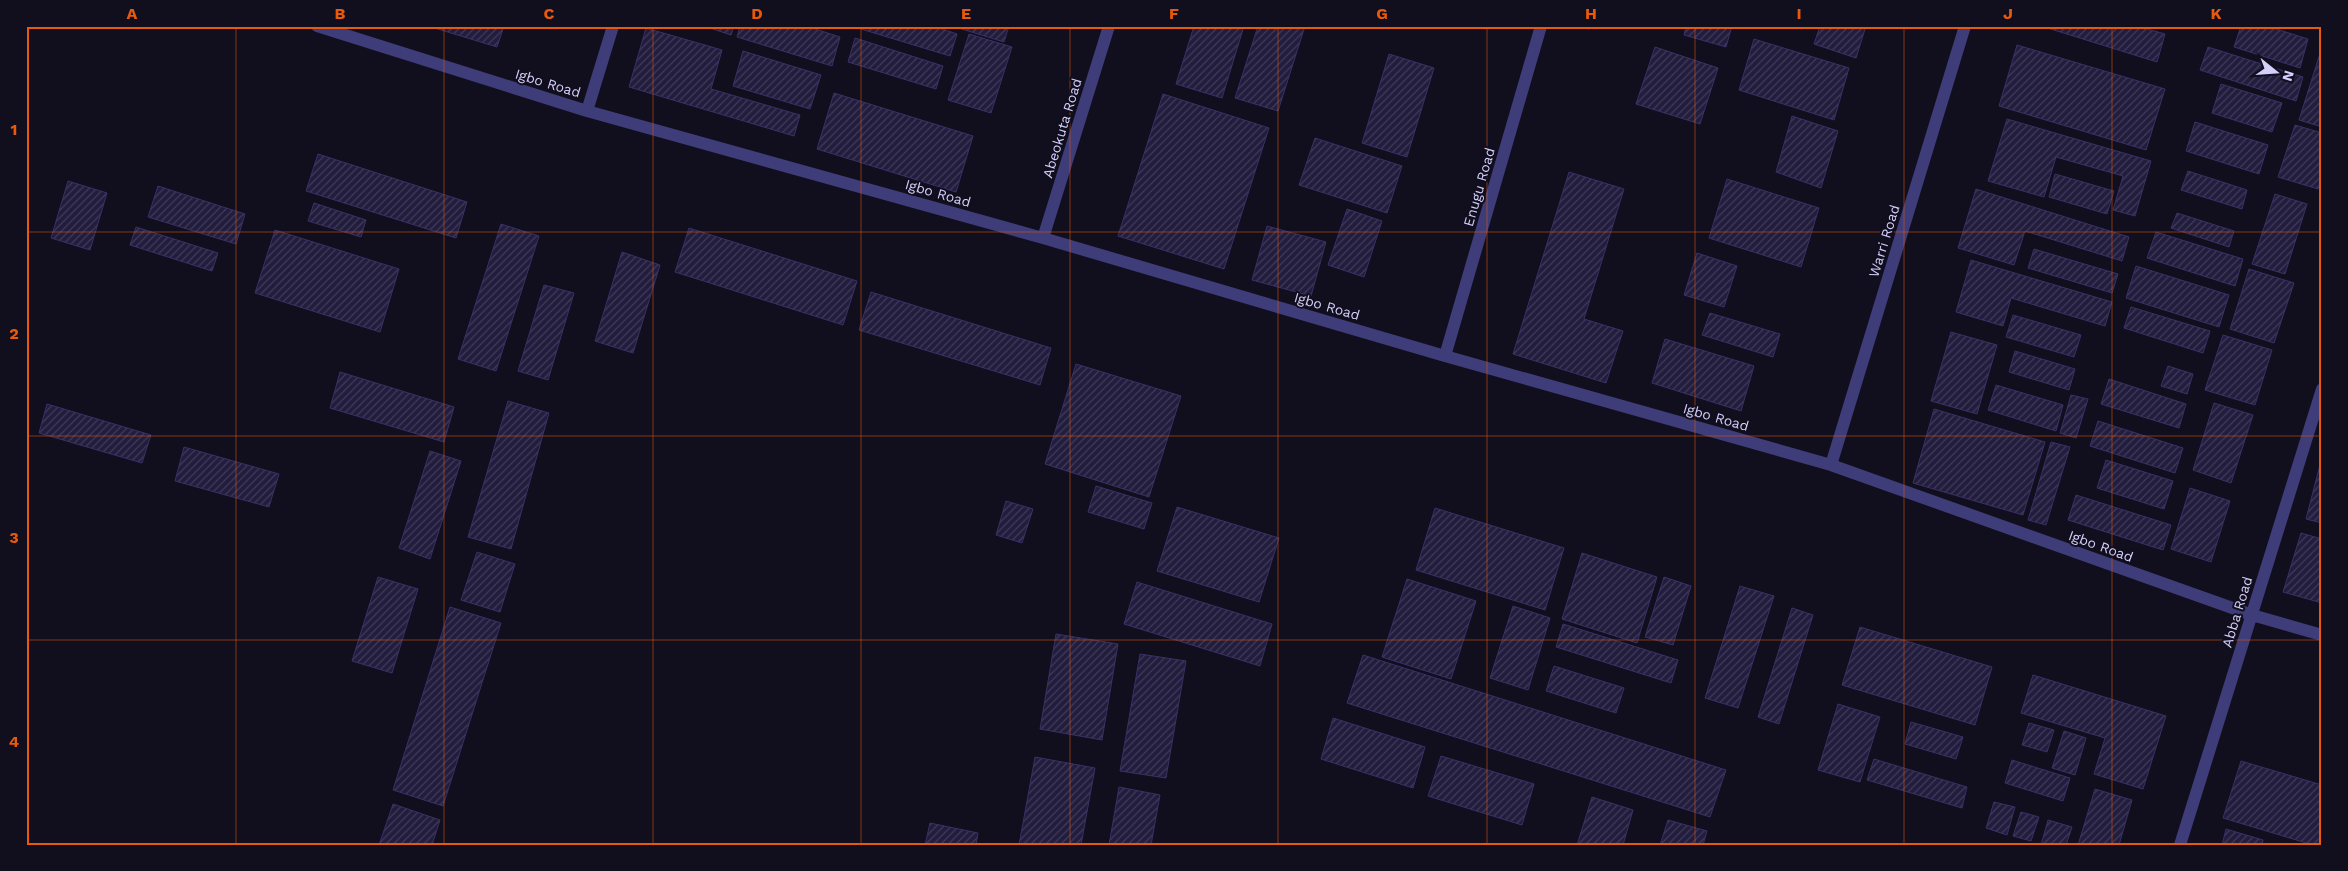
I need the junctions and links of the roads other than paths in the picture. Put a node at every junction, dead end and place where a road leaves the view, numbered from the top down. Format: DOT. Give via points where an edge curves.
graph roads {
  1 [pos="317,26"];
  2 [pos="612,26"];
  3 [pos="1109,26"];
  4 [pos="1541,26"];
  5 [pos="1965,26"];
  6 [pos="587,111"];
  7 [pos="1043,238"];
  8 [pos="1445,356"];
  9 [pos="2322,389"];
  10 [pos="1831,466"];
  11 [pos="2252,615"];
  12 [pos="2322,635"];
  13 [pos="2180,845"];
  1 -- 6 [label="street, Igbo Road"];
  2 -- 6 [label="street"];
  3 -- 7 [label="street, Abeokuta Road"];
  4 -- 8 [label="street, Enugu Road"];
  5 -- 10 [label="street, Warri Road"];
  6 -- 7 [label="street, Igbo Road"];
  7 -- 8 [label="street, Igbo Road"];
  8 -- 10 [label="street, Igbo Road"];
  9 -- 11 [label="street, Abba Road"];
  10 -- 11 [label="street, Igbo Road"];
  11 -- 12 [label="street, Igbo Road"];
  11 -- 13 [label="street, Abba Road"];
}
